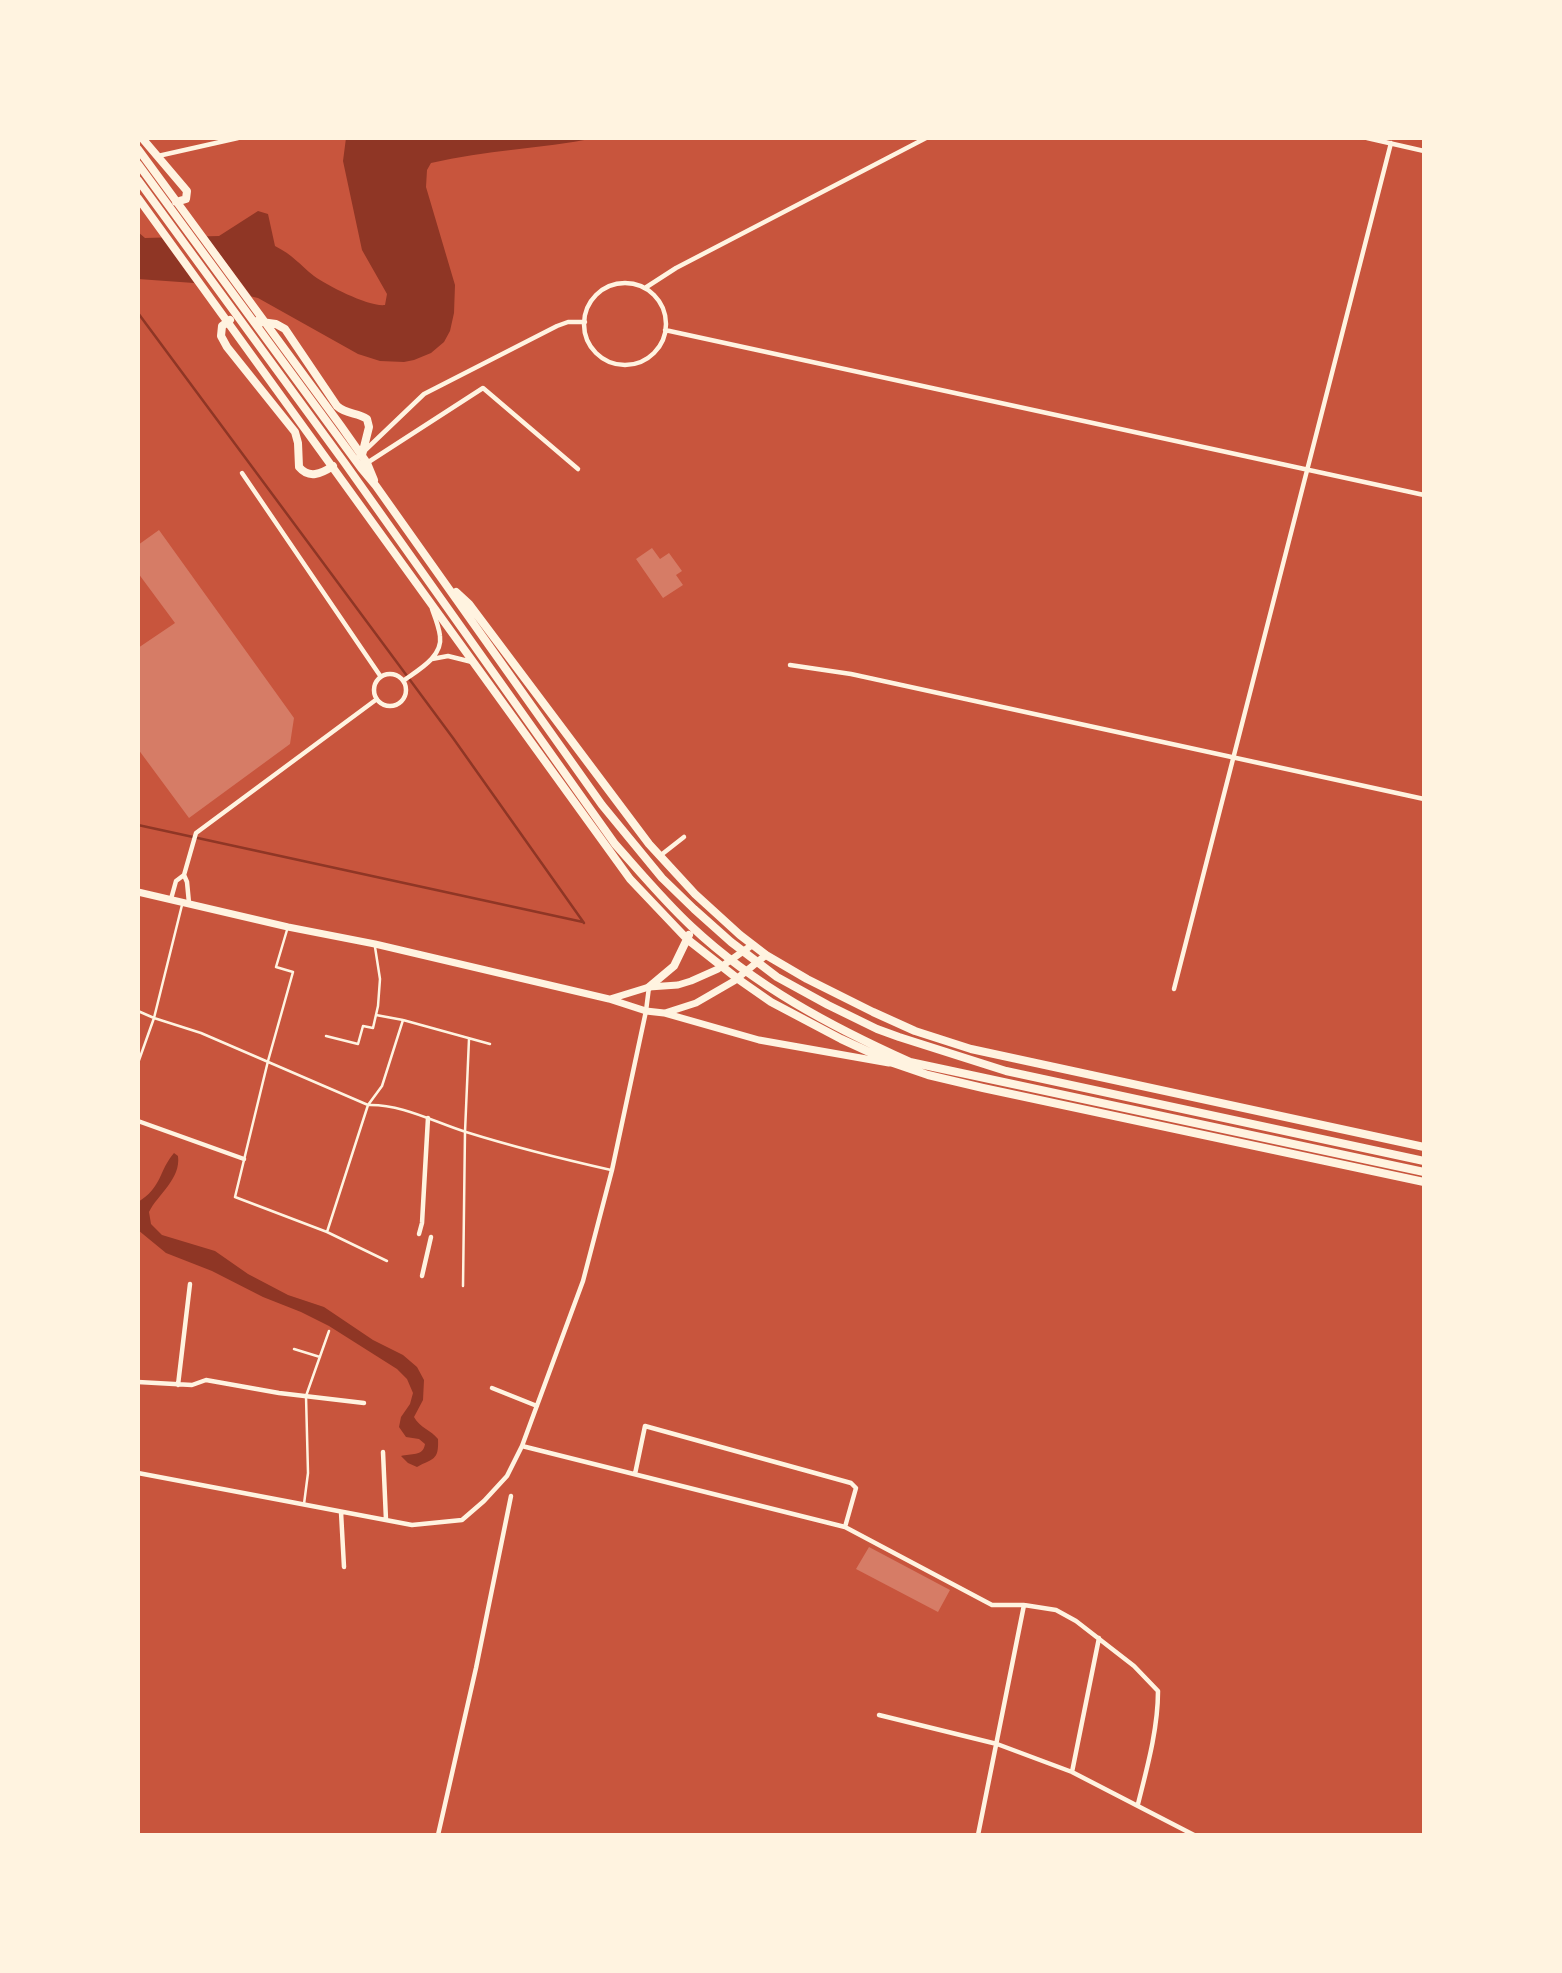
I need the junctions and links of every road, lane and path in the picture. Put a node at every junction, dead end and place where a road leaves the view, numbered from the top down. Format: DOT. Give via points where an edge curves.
graph roads {
  1 [pos="142,138"];
  2 [pos="238,138"];
  3 [pos="926,138"];
  4 [pos="1367,138"];
  5 [pos="1391,143"];
  6 [pos="138,149"];
  7 [pos="1424,150"];
  8 [pos="157,156"];
  9 [pos="138,164"];
  10 [pos="145,178"];
  11 [pos="138,199"];
  12 [pos="645,288"];
  13 [pos="585,322"];
  14 [pos="665,330"];
  15 [pos="358,457"];
  16 [pos="332,466"];
  17 [pos="364,466"];
  18 [pos="578,469"];
  19 [pos="1307,470"];
  20 [pos="242,473"];
  21 [pos="1424,495"];
  22 [pos="446,583"];
  23 [pos="431,604"];
  24 [pos="432,660"];
  25 [pos="474,662"];
  26 [pos="789,666"];
  27 [pos="381,677"];
  28 [pos="403,681"];
  29 [pos="377,699"];
  30 [pos="1233,758"];
  31 [pos="1424,799"];
  32 [pos="684,837"];
  33 [pos="660,856"];
  34 [pos="184,875"];
  35 [pos="138,892"];
  36 [pos="171,899"];
  37 [pos="186,903"];
  38 [pos="288,926"];
  39 [pos="692,927"];
  40 [pos="687,939"];
  41 [pos="375,944"];
  42 [pos="752,945"];
  43 [pos="743,952"];
  44 [pos="766,955"];
  45 [pos="731,960"];
  46 [pos="757,962"];
  47 [pos="722,967"];
  48 [pos="746,972"];
  49 [pos="738,979"];
  50 [pos="649,987"];
  51 [pos="1174,989"];
  52 [pos="610,999"];
  53 [pos="138,1011"];
  54 [pos="646,1011"];
  55 [pos="664,1013"];
  56 [pos="376,1015"];
  57 [pos="154,1018"];
  58 [pos="403,1020"];
  59 [pos="326,1036"];
  60 [pos="469,1039"];
  61 [pos="490,1044"];
  62 [pos="268,1062"];
  63 [pos="910,1062"];
  64 [pos="138,1063"];
  65 [pos="893,1063"];
  66 [pos="368,1105"];
  67 [pos="428,1118"];
  68 [pos="138,1121"];
  69 [pos="465,1132"];
  70 [pos="1424,1147"];
  71 [pos="244,1159"];
  72 [pos="1424,1161"];
  73 [pos="612,1170"];
  74 [pos="1424,1172"];
  75 [pos="1424,1182"];
  76 [pos="327,1232"];
  77 [pos="419,1234"];
  78 [pos="431,1237"];
  79 [pos="387,1261"];
  80 [pos="422,1276"];
  81 [pos="190,1284"];
  82 [pos="463,1286"];
  83 [pos="329,1331"];
  84 [pos="294,1349"];
  85 [pos="320,1357"];
  86 [pos="138,1382"];
  87 [pos="178,1385"];
  88 [pos="492,1388"];
  89 [pos="306,1396"];
  90 [pos="364,1403"];
  91 [pos="537,1406"];
  92 [pos="522,1446"];
  93 [pos="383,1452"];
  94 [pos="138,1473"];
  95 [pos="635,1474"];
  96 [pos="511,1496"];
  97 [pos="304,1504"];
  98 [pos="341,1512"];
  99 [pos="386,1520"];
  100 [pos="845,1527"];
  101 [pos="344,1567"];
  102 [pos="1024,1605"];
  103 [pos="1099,1638"];
  104 [pos="879,1715"];
  105 [pos="997,1744"];
  106 [pos="1072,1772"];
  107 [pos="1138,1804"];
  108 [pos="438,1835"];
  109 [pos="978,1835"];
  110 [pos="1194,1835"];
  1 -- 8 [label="highway"];
  2 -- 8 [label="street"];
  3 -- 12 [label="street"];
  4 -- 5 [label="street"];
  5 -- 7 [label="street"];
  5 -- 19 [label="street"];
  6 -- 10 [label="highway"];
  8 -- 11 [label="highway" via="186,188 187,197 170,203"];
  9 -- 10 [label="highway"];
  10 -- 15 [label="highway"];
  10 -- 39 [label="highway" via="615,844"];
  11 -- 16 [label="highway"];
  12 -- 13 [label="street" via="629,283 603,289 591,302"];
  12 -- 14 [label="street" via="663,307"];
  13 -- 14 [label="street" via="586,336 595,351 618,364 635,363 651,355"];
  13 -- 15 [label="street" via="557,326 440,385 412,404"];
  14 -- 19 [label="street"];
  15 -- 16 [label="highway" via="369,427 367,419 337,406 285,329 247,320 225,323 220,332 223,342 295,432 299,467 313,475"];
  15 -- 17 [label="highway"];
  16 -- 23 [label="highway"];
  17 -- 18 [label="street" via="483,388"];
  17 -- 22 [label="highway"];
  19 -- 21 [label="street"];
  19 -- 30 [label="street"];
  20 -- 27 [label="street"];
  22 -- 33 [label="highway" via="469,604"];
  22 -- 43 [label="highway" via="637,849 677,893"];
  23 -- 24 [label="street" via="440,636"];
  23 -- 25 [label="highway"];
  24 -- 25 [label="street" via="449,656"];
  24 -- 28 [label="street"];
  25 -- 40 [label="highway" via="630,879"];
  26 -- 30 [label="street" via="851,674"];
  27 -- 28 [label="street" via="390,674"];
  27 -- 29 [label="street" via="374,690"];
  28 -- 29 [label="street" via="406,691 397,704 386,705"];
  29 -- 34 [label="street" via="196,833"];
  30 -- 31 [label="street"];
  30 -- 51 [label="street"];
  32 -- 33 [label="street"];
  33 -- 42 [label="highway"];
  34 -- 36 [label="street" via="176,881"];
  34 -- 37 [label="street"];
  35 -- 36 [label="main road"];
  36 -- 37 [label="main road"];
  37 -- 38 [label="main road"];
  37 -- 57 [label="lane"];
  38 -- 41 [label="main road"];
  38 -- 62 [label="lane" via="276,967 293,972"];
  39 -- 40 [label="highway"];
  39 -- 45 [label="highway"];
  40 -- 47 [label="highway"];
  40 -- 50 [label="highway" via="674,966"];
  41 -- 52 [label="main road"];
  41 -- 56 [label="lane" via="380,979"];
  42 -- 43 [label="main road"];
  42 -- 44 [label="highway"];
  43 -- 45 [label="main road"];
  43 -- 46 [label="highway"];
  44 -- 46 [label="main road"];
  44 -- 70 [label="highway" via="873,1012 971,1049"];
  45 -- 47 [label="main road"];
  45 -- 48 [label="highway"];
  46 -- 48 [label="main road"];
  46 -- 72 [label="highway" via="785,982 877,1029 1006,1071"];
  47 -- 49 [label="highway"];
  47 -- 50 [label="main road" via="678,985"];
  48 -- 49 [label="main road"];
  48 -- 63 [label="highway" via="858,1039"];
  49 -- 55 [label="main road" via="696,1003"];
  49 -- 65 [label="highway" via="771,1002"];
  50 -- 52 [label="main road"];
  50 -- 54 [label="street"];
  52 -- 54 [label="main road"];
  53 -- 57 [label="lane"];
  54 -- 55 [label="main road"];
  54 -- 73 [label="street"];
  55 -- 65 [label="main road" via="760,1040"];
  56 -- 58 [label="lane"];
  56 -- 59 [label="lane" via="373,1028 363,1026 358,1044"];
  57 -- 62 [label="lane"];
  57 -- 64 [label="lane"];
  58 -- 60 [label="lane"];
  58 -- 66 [label="lane" via="382,1086"];
  60 -- 61 [label="lane"];
  60 -- 69 [label="lane"];
  62 -- 66 [label="lane"];
  62 -- 71 [label="lane"];
  63 -- 65 [label="highway"];
  63 -- 74 [label="highway"];
  65 -- 75 [label="highway" via="983,1088"];
  66 -- 67 [label="lane" via="383,1104"];
  66 -- 76 [label="lane"];
  67 -- 69 [label="lane"];
  67 -- 77 [label="street"];
  68 -- 71 [label="street"];
  69 -- 73 [label="lane"];
  69 -- 82 [label="lane"];
  71 -- 76 [label="lane" via="235,1197"];
  73 -- 91 [label="street" via="583,1281"];
  76 -- 79 [label="lane"];
  78 -- 80 [label="street"];
  81 -- 87 [label="street"];
  83 -- 85 [label="lane"];
  84 -- 85 [label="lane"];
  85 -- 89 [label="lane"];
  86 -- 87 [label="street"];
  87 -- 89 [label="street" via="206,1380"];
  88 -- 91 [label="street"];
  89 -- 90 [label="street"];
  89 -- 97 [label="lane"];
  91 -- 92 [label="street"];
  92 -- 95 [label="street"];
  92 -- 99 [label="street" via="507,1476 462,1520 412,1525"];
  93 -- 99 [label="street"];
  94 -- 97 [label="street"];
  95 -- 100 [label="street"];
  95 -- 100 [label="street" via="645,1426 851,1483 856,1488"];
  96 -- 108 [label="street"];
  97 -- 98 [label="street"];
  98 -- 99 [label="street"];
  98 -- 101 [label="street"];
  100 -- 102 [label="street" via="992,1605"];
  102 -- 103 [label="street" via="1056,1611"];
  102 -- 105 [label="street"];
  103 -- 106 [label="street"];
  103 -- 107 [label="street" via="1158,1691"];
  104 -- 105 [label="street"];
  105 -- 106 [label="street"];
  105 -- 109 [label="street"];
  106 -- 107 [label="street"];
  107 -- 110 [label="street"];
}
